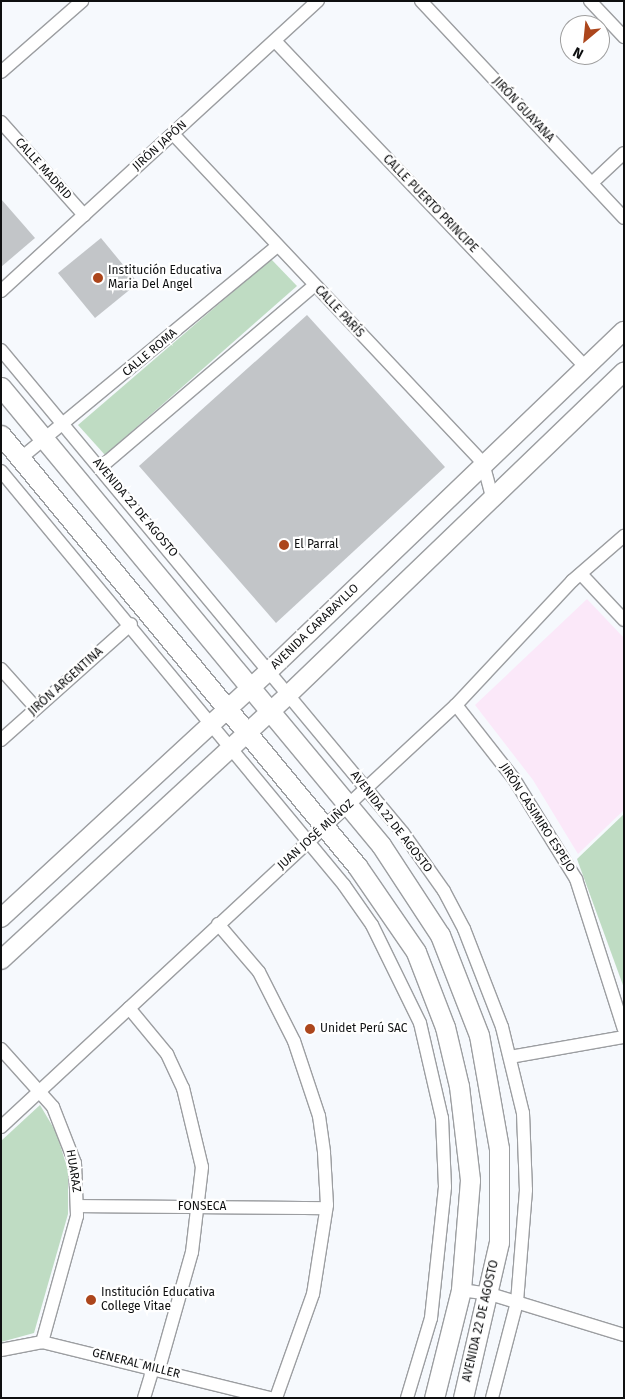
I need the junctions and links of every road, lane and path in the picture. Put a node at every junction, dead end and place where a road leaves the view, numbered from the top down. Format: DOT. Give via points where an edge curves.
graph roads {
  1 [pos="82,1"];
  2 [pos="318,1"];
  3 [pos="421,1"];
  4 [pos="590,1"];
  5 [pos="624,37"];
  6 [pos="274,41"];
  7 [pos="1,72"];
  8 [pos="1,122"];
  9 [pos="174,134"];
  10 [pos="624,153"];
  11 [pos="592,183"];
  12 [pos="84,215"];
  13 [pos="624,218"];
  14 [pos="277,246"];
  15 [pos="314,286"];
  16 [pos="1,291"];
  17 [pos="624,330"];
  18 [pos="1,350"];
  19 [pos="585,367"];
  20 [pos="624,372"];
  21 [pos="1,388"];
  22 [pos="65,425"];
  23 [pos="1,435"];
  24 [pos="45,440"];
  25 [pos="21,458"];
  26 [pos="483,464"];
  27 [pos="101,467"];
  28 [pos="1,470"];
  29 [pos="492,496"];
  30 [pos="624,536"];
  31 [pos="581,574"];
  32 [pos="624,620"];
  33 [pos="131,624"];
  34 [pos="1,669"];
  35 [pos="270,670"];
  36 [pos="251,688"];
  37 [pos="289,694"];
  38 [pos="456,705"];
  39 [pos="36,708"];
  40 [pos="228,710"];
  41 [pos="270,711"];
  42 [pos="212,724"];
  43 [pos="246,733"];
  44 [pos="1,740"];
  45 [pos="231,747"];
  46 [pos="366,790"];
  47 [pos="348,806"];
  48 [pos="325,827"];
  49 [pos="308,843"];
  50 [pos="1,918"];
  51 [pos="218,924"];
  52 [pos="1,960"];
  53 [pos="129,1008"];
  54 [pos="624,1029"];
  55 [pos="624,1037"];
  56 [pos="1,1049"];
  57 [pos="510,1057"];
  58 [pos="41,1090"];
  59 [pos="1,1128"];
  60 [pos="78,1206"];
  61 [pos="198,1207"];
  62 [pos="326,1208"];
  63 [pos="461,1290"];
  64 [pos="490,1294"];
  65 [pos="517,1302"];
  66 [pos="624,1335"];
  67 [pos="42,1342"];
  68 [pos="1,1350"];
  69 [pos="156,1369"];
  70 [pos="144,1398"];
  71 [pos="270,1398"];
  72 [pos="276,1398"];
  73 [pos="407,1398"];
  74 [pos="434,1398"];
  75 [pos="463,1398"];
  76 [pos="492,1398"];
  1 -- 7 [label="street"];
  2 -- 6 [label="street, JIRÓN JAPÓN"];
  3 -- 11 [label="street, JIRÓN GUAYANA"];
  4 -- 5 [label="street"];
  6 -- 9 [label="street, JIRÓN JAPÓN"];
  6 -- 19 [label="street, CALLE PUERTO PRINCIPE"];
  8 -- 12 [label="street, CALLE MADRID"];
  9 -- 12 [label="street, JIRÓN JAPÓN"];
  9 -- 14 [label="street, CALLE PARÍS"];
  10 -- 11 [label="street"];
  11 -- 13 [label="street, JIRÓN GUAYANA"];
  12 -- 16 [label="street, JIRÓN JAPÓN"];
  14 -- 15 [label="street, CALLE PARÍS"];
  14 -- 22 [label="street, CALLE ROMA"];
  15 -- 26 [label="street, CALLE PARÍS"];
  15 -- 27 [label="street"];
  17 -- 19 [label="main road, AVENIDA CARABAYLLO"];
  18 -- 22 [label="street, AVENIDA 22 DE AGOSTO"];
  19 -- 26 [label="main road, AVENIDA CARABAYLLO"];
  20 -- 29 [label="main road"];
  21 -- 24 [label="main road, AVENIDA 22 DE AGOSTO"];
  22 -- 24 [label="street, CALLE ROMA"];
  22 -- 27 [label="street, AVENIDA 22 DE AGOSTO"];
  23 -- 25 [label="main road"];
  24 -- 25 [label="street, CALLE ROMA"];
  24 -- 36 [label="main road, AVENIDA 22 DE AGOSTO"];
  25 -- 40 [label="main road"];
  26 -- 29 [label="street, CALLE PARÍS"];
  26 -- 35 [label="main road, AVENIDA CARABAYLLO"];
  27 -- 35 [label="street, AVENIDA 22 DE AGOSTO"];
  28 -- 33 [label="street"];
  29 -- 37 [label="main road"];
  30 -- 31 [label="street, JUAN JOSÉ MUÑOZ"];
  31 -- 32 [label="street"];
  31 -- 38 [label="street, JUAN JOSÉ MUÑOZ"];
  33 -- 39 [label="street, JIRÓN ARGENTINA"];
  33 -- 42 [label="street"];
  34 -- 39 [label="street"];
  35 -- 36 [label="main road, AVENIDA CARABAYLLO"];
  35 -- 37 [label="street, AVENIDA 22 DE AGOSTO"];
  36 -- 40 [label="main road, AVENIDA CARABAYLLO"];
  36 -- 41 [label="main road, AVENIDA 22 DE AGOSTO"];
  37 -- 41 [label="main road"];
  37 -- 46 [label="street, AVENIDA 22 DE AGOSTO"];
  38 -- 46 [label="street, JUAN JOSÉ MUÑOZ"];
  38 -- 54 [label="street, JIRÓN CASIMIRO ESPEJO" via="514,779 576,879"];
  39 -- 44 [label="street, JIRÓN ARGENTINA"];
  40 -- 42 [label="main road, AVENIDA CARABAYLLO"];
  40 -- 43 [label="main road"];
  41 -- 43 [label="main road"];
  41 -- 47 [label="main road, AVENIDA 22 DE AGOSTO"];
  42 -- 45 [label="street"];
  42 -- 50 [label="main road, AVENIDA CARABAYLLO"];
  43 -- 45 [label="main road"];
  43 -- 48 [label="main road"];
  45 -- 49 [label="street"];
  45 -- 52 [label="main road"];
  46 -- 47 [label="street, JUAN JOSÉ MUÑOZ"];
  46 -- 57 [label="street, AVENIDA 22 DE AGOSTO" via="444,890 485,979"];
  47 -- 48 [label="street, JUAN JOSÉ MUÑOZ"];
  47 -- 64 [label="main road, AVENIDA 22 DE AGOSTO" via="423,903 478,1035 499,1149 499,1242"];
  48 -- 49 [label="street, JUAN JOSÉ MUÑOZ"];
  48 -- 63 [label="main road" via="396,919 416,952 445,1027 460,1086 470,1180"];
  49 -- 51 [label="street, JUAN JOSÉ MUÑOZ"];
  49 -- 73 [label="street" via="372,925 420,1023 434,1071 445,1179 440,1267 431,1318"];
  51 -- 53 [label="street, JUAN JOSÉ MUÑOZ"];
  51 -- 62 [label="street" via="259,972 294,1041 318,1116"];
  53 -- 58 [label="street, JUAN JOSÉ MUÑOZ"];
  53 -- 61 [label="street" via="167,1054 183,1088 202,1168"];
  55 -- 57 [label="street"];
  56 -- 58 [label="street, HUARAZ"];
  57 -- 65 [label="street, AVENIDA 22 DE AGOSTO" via="522,1113 526,1190"];
  58 -- 59 [label="street, JUAN JOSÉ MUÑOZ"];
  58 -- 60 [label="street, HUARAZ" via="66,1133 75,1163"];
  60 -- 61 [label="street, FONSECA"];
  60 -- 67 [label="street, HUARAZ"];
  61 -- 62 [label="street, FONSECA"];
  61 -- 69 [label="street" via="192,1252"];
  62 -- 72 [label="street" via="314,1294"];
  63 -- 64 [label="street"];
  63 -- 74 [label="main road"];
  64 -- 65 [label="street"];
  64 -- 75 [label="main road, AVENIDA 22 DE AGOSTO"];
  65 -- 66 [label="street"];
  65 -- 76 [label="street, AVENIDA 22 DE AGOSTO"];
  67 -- 68 [label="street, GENERAL MILLER"];
  67 -- 69 [label="street, GENERAL MILLER"];
  69 -- 70 [label="street"];
  69 -- 71 [label="street, GENERAL MILLER"];
}
